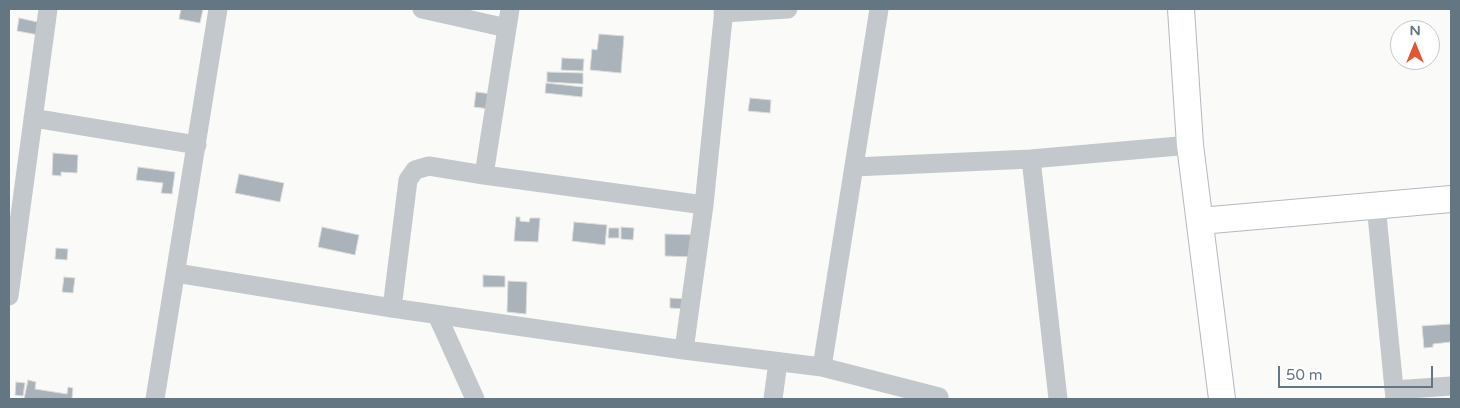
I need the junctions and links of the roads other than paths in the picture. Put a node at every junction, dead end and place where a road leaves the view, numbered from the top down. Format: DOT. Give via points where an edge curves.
graph roads {
  1 [pos="48,9"];
  2 [pos="218,9"];
  3 [pos="422,9"];
  4 [pos="510,9"];
  5 [pos="788,9"];
  6 [pos="880,9"];
  7 [pos="1181,9"];
  8 [pos="724,11"];
  9 [pos="507,28"];
  10 [pos="33,118"];
  11 [pos="197,145"];
  12 [pos="1190,145"];
  13 [pos="1031,159"];
  14 [pos="854,167"];
  15 [pos="484,175"];
  16 [pos="1451,199"];
  17 [pos="704,205"];
  18 [pos="1376,205"];
  19 [pos="1200,221"];
  20 [pos="176,273"];
  21 [pos="9,296"];
  22 [pos="392,308"];
  23 [pos="437,315"];
  24 [pos="684,350"];
  25 [pos="778,362"];
  26 [pos="822,367"];
  27 [pos="1451,386"];
  28 [pos="1395,395"];
  29 [pos="941,398"];
  30 [pos="155,399"];
  31 [pos="475,399"];
  32 [pos="773,399"];
  33 [pos="1058,399"];
  34 [pos="1222,399"];
  1 -- 10 [label="street"];
  2 -- 11 [label="street"];
  3 -- 9 [label="street"];
  4 -- 9 [label="street"];
  5 -- 8 [label="street"];
  6 -- 14 [label="street"];
  7 -- 12 [label="street"];
  8 -- 17 [label="street"];
  9 -- 15 [label="street"];
  10 -- 11 [label="street"];
  10 -- 21 [label="street"];
  11 -- 20 [label="street"];
  12 -- 13 [label="street"];
  12 -- 19 [label="street"];
  13 -- 14 [label="street"];
  13 -- 33 [label="street"];
  14 -- 26 [label="street"];
  15 -- 17 [label="street"];
  15 -- 22 [label="street" via="429,166 415,170 408,180"];
  16 -- 18 [label="street"];
  17 -- 24 [label="street"];
  18 -- 19 [label="street"];
  18 -- 28 [label="street"];
  19 -- 34 [label="street"];
  20 -- 22 [label="street"];
  20 -- 30 [label="street"];
  22 -- 23 [label="street"];
  23 -- 24 [label="street"];
  23 -- 31 [label="street"];
  24 -- 25 [label="street"];
  25 -- 26 [label="street"];
  25 -- 32 [label="street"];
  26 -- 29 [label="street"];
  27 -- 28 [label="street"];
}
